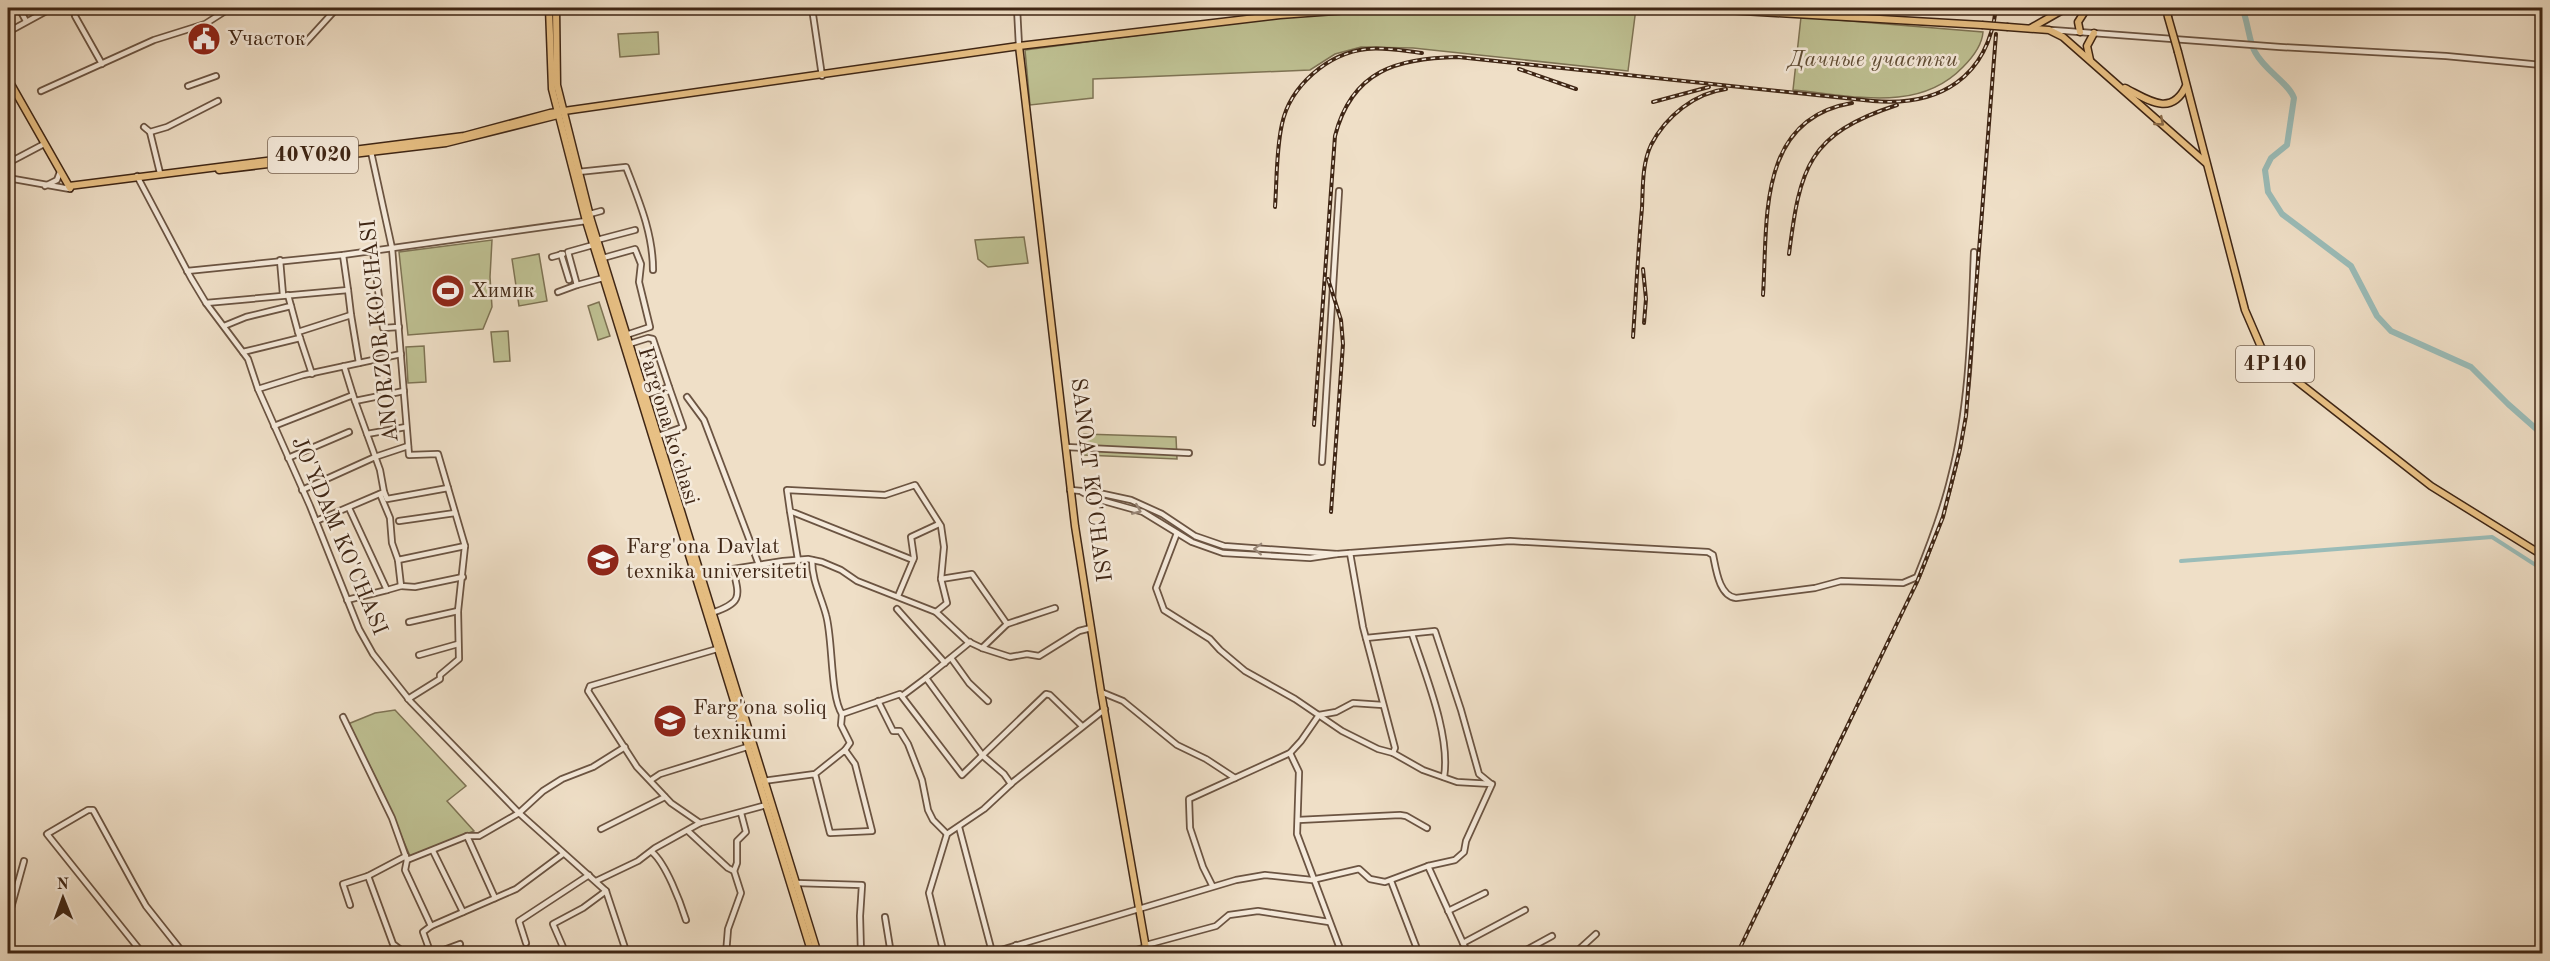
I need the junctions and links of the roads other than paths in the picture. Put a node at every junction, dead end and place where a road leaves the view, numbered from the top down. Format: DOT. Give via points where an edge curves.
graph roads {
  1 [pos="13,8"];
  2 [pos="19,8"];
  3 [pos="52,8"];
  4 [pos="230,8"];
  5 [pos="337,8"];
  6 [pos="485,8"];
  7 [pos="502,8"];
  8 [pos="549,8"];
  9 [pos="556,8"];
  10 [pos="812,8"];
  11 [pos="1017,8"];
  12 [pos="1376,8"];
  13 [pos="1692,8"];
  14 [pos="2067,8"];
  15 [pos="2087,8"];
  16 [pos="2166,8"];
  17 [pos="8,11"];
  18 [pos="75,16"];
  19 [pos="26,21"];
  20 [pos="2030,28"];
  21 [pos="2049,30"];
  22 [pos="8,32"];
  23 [pos="2080,32"];
  24 [pos="2094,33"];
  25 [pos="306,42"];
  26 [pos="1019,46"];
  27 [pos="2090,60"];
  28 [pos="102,64"];
  29 [pos="2542,65"];
  30 [pos="216,76"];
  31 [pos="822,76"];
  32 [pos="8,79"];
  33 [pos="2116,83"];
  34 [pos="188,86"];
  35 [pos="2186,86"];
  36 [pos="41,91"];
  37 [pos="219,101"];
  38 [pos="560,113"];
  39 [pos="144,127"];
  40 [pos="150,132"];
  41 [pos="44,144"];
  42 [pos="371,152"];
  43 [pos="8,163"];
  44 [pos="264,163"];
  45 [pos="2207,164"];
  46 [pos="8,171"];
  47 [pos="60,172"];
  48 [pos="578,172"];
  49 [pos="160,173"];
  50 [pos="138,178"];
  51 [pos="10,179"];
  52 [pos="44,186"];
  53 [pos="72,186"];
  54 [pos="1339,190"];
  55 [pos="601,211"];
  56 [pos="590,214"];
  57 [pos="586,221"];
  58 [pos="635,230"];
  59 [pos="595,243"];
  60 [pos="392,248"];
  61 [pos="373,251"];
  62 [pos="568,252"];
  63 [pos="1974,252"];
  64 [pos="561,254"];
  65 [pos="343,255"];
  66 [pos="552,257"];
  67 [pos="603,258"];
  68 [pos="280,260"];
  69 [pos="187,270"];
  70 [pos="653,270"];
  71 [pos="603,278"];
  72 [pos="569,280"];
  73 [pos="577,285"];
  74 [pos="348,290"];
  75 [pos="558,292"];
  76 [pos="286,295"];
  77 [pos="206,303"];
  78 [pos="291,306"];
  79 [pos="351,315"];
  80 [pos="224,326"];
  81 [pos="399,327"];
  82 [pos="299,335"];
  83 [pos="626,335"];
  84 [pos="629,344"];
  85 [pos="243,352"];
  86 [pos="401,354"];
  87 [pos="359,363"];
  88 [pos="344,366"];
  89 [pos="312,374"];
  90 [pos="636,376"];
  91 [pos="669,387"];
  92 [pos="258,388"];
  93 [pos="404,391"];
  94 [pos="353,394"];
  95 [pos="645,395"];
  96 [pos="687,397"];
  97 [pos="355,401"];
  98 [pos="274,426"];
  99 [pos="406,428"];
  100 [pos="349,432"];
  101 [pos="366,434"];
  102 [pos="658,436"];
  103 [pos="408,446"];
  104 [pos="1066,447"];
  105 [pos="1189,453"];
  106 [pos="375,457"];
  107 [pos="288,458"];
  108 [pos="1322,462"];
  109 [pos="448,488"];
  110 [pos="302,490"];
  111 [pos="1070,490"];
  112 [pos="1082,492"];
  113 [pos="382,493"];
  114 [pos="349,508"];
  115 [pos="790,511"];
  116 [pos="455,513"];
  117 [pos="316,521"];
  118 [pos="399,521"];
  119 [pos="939,524"];
  120 [pos="1177,533"];
  121 [pos="1195,536"];
  122 [pos="1192,542"];
  123 [pos="465,546"];
  124 [pos="1350,554"];
  125 [pos="1313,555"];
  126 [pos="2542,555"];
  127 [pos="398,560"];
  128 [pos="798,560"];
  129 [pos="812,560"];
  130 [pos="914,560"];
  131 [pos="759,565"];
  132 [pos="463,577"];
  133 [pos="941,579"];
  134 [pos="401,586"];
  135 [pos="387,590"];
  136 [pos="898,597"];
  137 [pos="347,600"];
  138 [pos="1055,608"];
  139 [pos="897,609"];
  140 [pos="458,611"];
  141 [pos="936,612"];
  142 [pos="712,613"];
  143 [pos="409,622"];
  144 [pos="1007,624"];
  145 [pos="1091,628"];
  146 [pos="1412,634"];
  147 [pos="1366,638"];
  148 [pos="970,642"];
  149 [pos="458,644"];
  150 [pos="982,648"];
  151 [pos="717,649"];
  152 [pos="419,655"];
  153 [pos="951,658"];
  154 [pos="945,663"];
  155 [pos="726,667"];
  156 [pos="926,678"];
  157 [pos="1101,692"];
  158 [pos="902,696"];
  159 [pos="408,699"];
  160 [pos="878,701"];
  161 [pos="988,701"];
  162 [pos="1383,705"];
  163 [pos="1104,709"];
  164 [pos="842,714"];
  165 [pos="1319,716"];
  166 [pos="343,717"];
  167 [pos="1083,726"];
  168 [pos="625,747"];
  169 [pos="747,747"];
  170 [pos="845,750"];
  171 [pos="1290,753"];
  172 [pos="1393,753"];
  173 [pos="983,756"];
  174 [pos="815,774"];
  175 [pos="1444,777"];
  176 [pos="1235,778"];
  177 [pos="651,780"];
  178 [pos="761,781"];
  179 [pos="1011,784"];
  180 [pos="1492,784"];
  181 [pos="665,797"];
  182 [pos="765,806"];
  183 [pos="519,813"];
  184 [pos="741,813"];
  185 [pos="1298,820"];
  186 [pos="700,823"];
  187 [pos="959,827"];
  188 [pos="1427,828"];
  189 [pos="601,829"];
  190 [pos="688,831"];
  191 [pos="947,834"];
  192 [pos="467,836"];
  193 [pos="433,851"];
  194 [pos="652,852"];
  195 [pos="563,854"];
  196 [pos="407,858"];
  197 [pos="24,861"];
  198 [pos="1428,866"];
  199 [pos="734,871"];
  200 [pos="589,875"];
  201 [pos="368,876"];
  202 [pos="1313,879"];
  203 [pos="596,880"];
  204 [pos="1391,881"];
  205 [pos="795,883"];
  206 [pos="1212,885"];
  207 [pos="606,891"];
  208 [pos="1485,893"];
  209 [pos="495,898"];
  210 [pos="350,905"];
  211 [pos="1138,907"];
  212 [pos="1448,910"];
  213 [pos="1525,910"];
  214 [pos="463,912"];
  215 [pos="885,917"];
  216 [pos="9,919"];
  217 [pos="686,920"];
  218 [pos="1329,922"];
  219 [pos="431,926"];
  220 [pos="1596,933"];
  221 [pos="1552,936"];
  222 [pos="526,943"];
  223 [pos="1463,943"];
  224 [pos="460,944"];
  225 [pos="1016,945"];
  226 [pos="1147,949"];
  227 [pos="990,953"];
  228 [pos="142,954"];
  229 [pos="184,954"];
  230 [pos="406,954"];
  231 [pos="432,954"];
  232 [pos="566,954"];
  233 [pos="627,954"];
  234 [pos="726,954"];
  235 [pos="812,954"];
  236 [pos="818,954"];
  237 [pos="861,954"];
  238 [pos="891,954"];
  239 [pos="944,954"];
  240 [pos="1021,954"];
  241 [pos="1124,954"];
  242 [pos="1342,954"];
  243 [pos="1419,954"];
  244 [pos="1468,954"];
  245 [pos="1519,954"];
  246 [pos="1574,954"];
  1 -- 17 [label="street"];
  2 -- 19 [label="street"];
  3 -- 19 [label="street"];
  4 -- 28 [label="street" via="206,24 156,39"];
  5 -- 25 [label="street"];
  6 -- 7 [label="street"];
  8 -- 38 [label="main road, Fargʻona koʻchasi" via="551,74"];
  9 -- 38 [label="main road, Fargʻona koʻchasi"];
  10 -- 31 [label="street"];
  11 -- 26 [label="street, SANOAT KO'CHASI"];
  12 -- 26 [label="main road" via="1280,15"];
  13 -- 20 [label="main road, bridge"];
  14 -- 20 [label="main road"];
  15 -- 23 [label="main road" via="2078,22"];
  16 -- 35 [label="main road, 4P140, bridge"];
  18 -- 28 [label="street"];
  19 -- 22 [label="street"];
  20 -- 21 [label="main road"];
  21 -- 23 [label="street"];
  21 -- 27 [label="main road"];
  23 -- 24 [label="street"];
  24 -- 27 [label="main road" via="2087,46"];
  24 -- 29 [label="street"];
  26 -- 31 [label="main road"];
  26 -- 104 [label="main road, SANOAT KO'CHASI"];
  27 -- 33 [label="main road"];
  28 -- 36 [label="street"];
  30 -- 34 [label="street"];
  31 -- 38 [label="main road"];
  32 -- 41 [label="main road"];
  33 -- 35 [label="main road" via="2164,104 2178,100"];
  33 -- 45 [label="main road, one-way"];
  35 -- 45 [label="main road, 4P140"];
  37 -- 40 [label="street"];
  38 -- 42 [label="main road" via="463,140"];
  38 -- 44 [label="main road, 40V020" via="464,136"];
  38 -- 48 [label="main road, Fargʻona koʻchasi"];
  38 -- 57 [label="main road, Fargʻona koʻchasi"];
  39 -- 40 [label="street"];
  40 -- 49 [label="street"];
  41 -- 43 [label="street"];
  41 -- 47 [label="main road"];
  42 -- 44 [label="main road"];
  42 -- 60 [label="street, ANORZOR KO'CHASI"];
  44 -- 49 [label="main road, 40V020"];
  44 -- 50 [label="main road"];
  45 -- 126 [label="main road, 4P140" via="2245,310 2260,347 2270,360 2424,482"];
  46 -- 51 [label="street"];
  47 -- 52 [label="street" via="57,180"];
  47 -- 53 [label="main road"];
  48 -- 56 [label="main road, Fargʻona koʻchasi"];
  48 -- 70 [label="street" via="626,167 647,223"];
  49 -- 50 [label="main road, 40V020"];
  50 -- 53 [label="main road, 40V020"];
  50 -- 69 [label="street, JO'YDAM KO'CHASI"];
  51 -- 52 [label="street"];
  52 -- 53 [label="street"];
  54 -- 108 [label="street"];
  55 -- 56 [label="street"];
  56 -- 59 [label="main road, Fargʻona koʻchasi"];
  57 -- 59 [label="main road, Fargʻona koʻchasi"];
  57 -- 60 [label="street"];
  58 -- 59 [label="street"];
  59 -- 62 [label="street"];
  59 -- 67 [label="main road, Fargʻona koʻchasi"];
  59 -- 71 [label="main road, Fargʻona koʻchasi"];
  60 -- 61 [label="street"];
  60 -- 81 [label="street, ANORZOR KO'CHASI"];
  61 -- 65 [label="street"];
  61 -- 81 [label="street" via="383,328"];
  62 -- 64 [label="street"];
  62 -- 73 [label="street"];
  63 -- 124 [label="street" via="1964,413 1952,477 1917,578 1904,583 1841,582 1736,598 1725,593 1713,555 1708,552 1510,541"];
  64 -- 66 [label="street"];
  64 -- 72 [label="street"];
  65 -- 68 [label="street"];
  65 -- 74 [label="street"];
  67 -- 83 [label="main road, Fargʻona koʻchasi"];
  67 -- 83 [label="street" via="635,249 640,264 639,282 650,327"];
  68 -- 69 [label="street"];
  68 -- 76 [label="street"];
  69 -- 77 [label="street, JO'YDAM KO'CHASI"];
  71 -- 73 [label="street"];
  71 -- 90 [label="main road, Fargʻona koʻchasi"];
  73 -- 75 [label="street"];
  74 -- 76 [label="street"];
  74 -- 79 [label="street"];
  76 -- 77 [label="street"];
  76 -- 78 [label="street"];
  77 -- 80 [label="street, JO'YDAM KO'CHASI"];
  78 -- 80 [label="street"];
  78 -- 82 [label="street"];
  79 -- 82 [label="street"];
  79 -- 87 [label="street"];
  80 -- 85 [label="street, JO'YDAM KO'CHASI"];
  81 -- 86 [label="street, ANORZOR KO'CHASI"];
  82 -- 85 [label="street"];
  82 -- 89 [label="street"];
  83 -- 84 [label="main road, Fargʻona koʻchasi"];
  84 -- 90 [label="main road, Fargʻona koʻchasi"];
  84 -- 91 [label="street" via="653,339"];
  85 -- 92 [label="street, JO'YDAM KO'CHASI"];
  86 -- 87 [label="street"];
  86 -- 93 [label="street, ANORZOR KO'CHASI"];
  87 -- 88 [label="street"];
  88 -- 89 [label="street"];
  88 -- 94 [label="street"];
  89 -- 92 [label="street"];
  90 -- 95 [label="main road, Fargʻona koʻchasi"];
  90 -- 151 [label="main road, Fargʻona koʻchasi"];
  91 -- 95 [label="street"];
  91 -- 102 [label="street" via="683,428"];
  92 -- 98 [label="street, JO'YDAM KO'CHASI"];
  93 -- 97 [label="street"];
  93 -- 99 [label="street, ANORZOR KO'CHASI"];
  94 -- 97 [label="street"];
  94 -- 98 [label="street"];
  95 -- 102 [label="main road, Fargʻona koʻchasi"];
  96 -- 131 [label="street" via="704,420"];
  97 -- 101 [label="street"];
  98 -- 107 [label="street, JO'YDAM KO'CHASI"];
  99 -- 101 [label="street"];
  99 -- 103 [label="street, ANORZOR KO'CHASI"];
  100 -- 107 [label="street"];
  101 -- 106 [label="street"];
  102 -- 142 [label="main road, Fargʻona koʻchasi"];
  103 -- 106 [label="street"];
  103 -- 109 [label="street, ANORZOR KO'CHASI" via="411,456 438,454"];
  104 -- 105 [label="street"];
  104 -- 111 [label="main road, SANOAT KO'CHASI"];
  106 -- 110 [label="street"];
  106 -- 113 [label="street"];
  107 -- 110 [label="street, JO'YDAM KO'CHASI"];
  109 -- 113 [label="street" via="387,499"];
  109 -- 116 [label="street, ANORZOR KO'CHASI"];
  110 -- 117 [label="street, JO'YDAM KO'CHASI"];
  111 -- 112 [label="street"];
  111 -- 145 [label="main road, SANOAT KO'CHASI"];
  112 -- 120 [label="street, one-way" via="1143,512"];
  112 -- 121 [label="street" via="1131,500"];
  113 -- 114 [label="street"];
  113 -- 127 [label="street"];
  114 -- 117 [label="street"];
  114 -- 135 [label="street"];
  115 -- 119 [label="street" via="787,490 885,495 915,485"];
  115 -- 128 [label="street"];
  115 -- 130 [label="street"];
  116 -- 118 [label="street"];
  116 -- 123 [label="street, ANORZOR KO'CHASI"];
  117 -- 137 [label="street, JO'YDAM KO'CHASI"];
  119 -- 130 [label="street" via="912,537"];
  119 -- 133 [label="street" via="944,547"];
  120 -- 122 [label="street"];
  120 -- 165 [label="street" via="1156,588 1164,610 1210,639 1245,671"];
  121 -- 122 [label="street"];
  125 -- 121 [label="street, one-way" via="1239,549"];
  122 -- 125 [label="street" via="1239,556"];
  123 -- 127 [label="street"];
  123 -- 132 [label="street, ANORZOR KO'CHASI"];
  124 -- 125 [label="street"];
  124 -- 147 [label="street"];
  127 -- 134 [label="street"];
  128 -- 129 [label="street"];
  128 -- 131 [label="street"];
  129 -- 136 [label="street"];
  129 -- 164 [label="street" via="814,585 826,614"];
  130 -- 136 [label="street"];
  131 -- 142 [label="street" via="733,569 736,599 731,606"];
  132 -- 134 [label="street" via="415,587"];
  132 -- 140 [label="street, ANORZOR KO'CHASI"];
  133 -- 141 [label="street" via="947,603"];
  133 -- 144 [label="street" via="972,574"];
  134 -- 135 [label="street"];
  135 -- 137 [label="street"];
  136 -- 141 [label="street"];
  137 -- 159 [label="street, JO'YDAM KO'CHASI" via="373,654"];
  138 -- 144 [label="street"];
  139 -- 154 [label="street"];
  140 -- 143 [label="street"];
  140 -- 149 [label="street, ANORZOR KO'CHASI"];
  141 -- 148 [label="street"];
  142 -- 155 [label="main road, Fargʻona koʻchasi"];
  144 -- 150 [label="street"];
  145 -- 150 [label="street" via="1078,631 1039,656 1010,657"];
  145 -- 157 [label="main road, SANOAT KO'CHASI"];
  146 -- 147 [label="street"];
  146 -- 175 [label="street" via="1443,740"];
  146 -- 180 [label="street" via="1435,631 1479,774"];
  147 -- 162 [label="street"];
  148 -- 150 [label="street"];
  148 -- 153 [label="street"];
  149 -- 152 [label="street"];
  149 -- 159 [label="street, ANORZOR KO'CHASI" via="459,659 440,679"];
  151 -- 155 [label="main road, Fargʻona koʻchasi"];
  151 -- 168 [label="street" via="590,686 588,691"];
  153 -- 154 [label="street"];
  153 -- 161 [label="street"];
  154 -- 156 [label="street"];
  155 -- 169 [label="main road, Fargʻona koʻchasi"];
  155 -- 178 [label="main road, Fargʻona koʻchasi"];
  156 -- 158 [label="street"];
  156 -- 173 [label="street"];
  157 -- 163 [label="main road, SANOAT KO'CHASI"];
  157 -- 176 [label="street" via="1123,701 1177,745"];
  158 -- 160 [label="street"];
  158 -- 173 [label="street" via="962,775"];
  159 -- 183 [label="street, JO'YDAM KO'CHASI"];
  160 -- 164 [label="street"];
  160 -- 191 [label="street" via="893,731 900,731 908,744 928,810"];
  162 -- 165 [label="street" via="1353,703"];
  162 -- 172 [label="street"];
  163 -- 167 [label="street"];
  163 -- 211 [label="main road, SANOAT KO'CHASI"];
  164 -- 170 [label="street" via="841,725 850,743"];
  165 -- 171 [label="street"];
  165 -- 172 [label="street" via="1378,750"];
  166 -- 196 [label="street"];
  167 -- 173 [label="street" via="1046,694"];
  167 -- 179 [label="street"];
  168 -- 177 [label="street"];
  168 -- 183 [label="street" via="593,767 562,779"];
  169 -- 177 [label="street"];
  169 -- 178 [label="main road, Fargʻona koʻchasi"];
  170 -- 174 [label="street"];
  170 -- 174 [label="street" via="855,764 872,831 830,833"];
  171 -- 176 [label="street"];
  171 -- 185 [label="street" via="1299,772"];
  172 -- 175 [label="street"];
  173 -- 179 [label="street"];
  174 -- 178 [label="street"];
  175 -- 180 [label="street" via="1457,782"];
  176 -- 206 [label="street" via="1189,799 1190,828"];
  177 -- 181 [label="street"];
  178 -- 182 [label="main road, Fargʻona koʻchasi"];
  178 -- 205 [label="main road, Fargʻona koʻchasi"];
  179 -- 187 [label="street"];
  180 -- 198 [label="street" via="1464,852 1455,860"];
  181 -- 186 [label="street"];
  181 -- 189 [label="street"];
  182 -- 184 [label="street"];
  182 -- 235 [label="main road, Fargʻona koʻchasi"];
  183 -- 192 [label="street" via="480,836"];
  183 -- 195 [label="street, JO'YDAM KO'CHASI"];
  184 -- 186 [label="street"];
  184 -- 199 [label="street" via="746,832 737,841"];
  185 -- 188 [label="street" via="1400,815"];
  185 -- 202 [label="street" via="1297,834"];
  186 -- 190 [label="street"];
  187 -- 191 [label="street"];
  187 -- 227 [label="street"];
  190 -- 194 [label="street"];
  190 -- 199 [label="street"];
  191 -- 239 [label="street" via="929,893"];
  192 -- 193 [label="street"];
  192 -- 209 [label="street"];
  193 -- 196 [label="street"];
  193 -- 214 [label="street"];
  194 -- 203 [label="street"];
  194 -- 217 [label="street"];
  195 -- 200 [label="street, JO'YDAM KO'CHASI"];
  195 -- 209 [label="street" via="527,882"];
  196 -- 201 [label="street"];
  196 -- 219 [label="street" via="405,870"];
  197 -- 216 [label="street"];
  198 -- 204 [label="street"];
  198 -- 212 [label="street"];
  199 -- 234 [label="street" via="741,893 728,929"];
  200 -- 203 [label="street, JO'YDAM KO'CHASI"];
  200 -- 222 [label="street" via="519,921"];
  201 -- 210 [label="street" via="343,884"];
  201 -- 230 [label="street" via="393,944"];
  202 -- 204 [label="street" via="1359,869 1370,879"];
  202 -- 206 [label="street" via="1264,875"];
  202 -- 218 [label="street"];
  203 -- 207 [label="street, JO'YDAM KO'CHASI"];
  204 -- 243 [label="street"];
  205 -- 236 [label="main road, Fargʻona koʻchasi"];
  205 -- 237 [label="street" via="862,885"];
  206 -- 211 [label="street"];
  207 -- 232 [label="street" via="583,909 553,924"];
  207 -- 233 [label="street, JO'YDAM KO'CHASI"];
  208 -- 212 [label="street"];
  209 -- 214 [label="street"];
  211 -- 225 [label="street"];
  211 -- 226 [label="main road, SANOAT KO'CHASI"];
  212 -- 223 [label="street"];
  213 -- 223 [label="street"];
  214 -- 219 [label="street"];
  215 -- 238 [label="street"];
  218 -- 226 [label="street" via="1258,911 1225,917 1216,926"];
  218 -- 242 [label="street"];
  219 -- 231 [label="street" via="423,932"];
  220 -- 246 [label="street"];
  221 -- 245 [label="street"];
  223 -- 244 [label="street"];
  224 -- 231 [label="street"];
  225 -- 227 [label="street"];
  225 -- 240 [label="street"];
  226 -- 241 [label="street"];
  228 -- 229 [label="street" via="47,834 88,810 93,810 133,884"];
}
